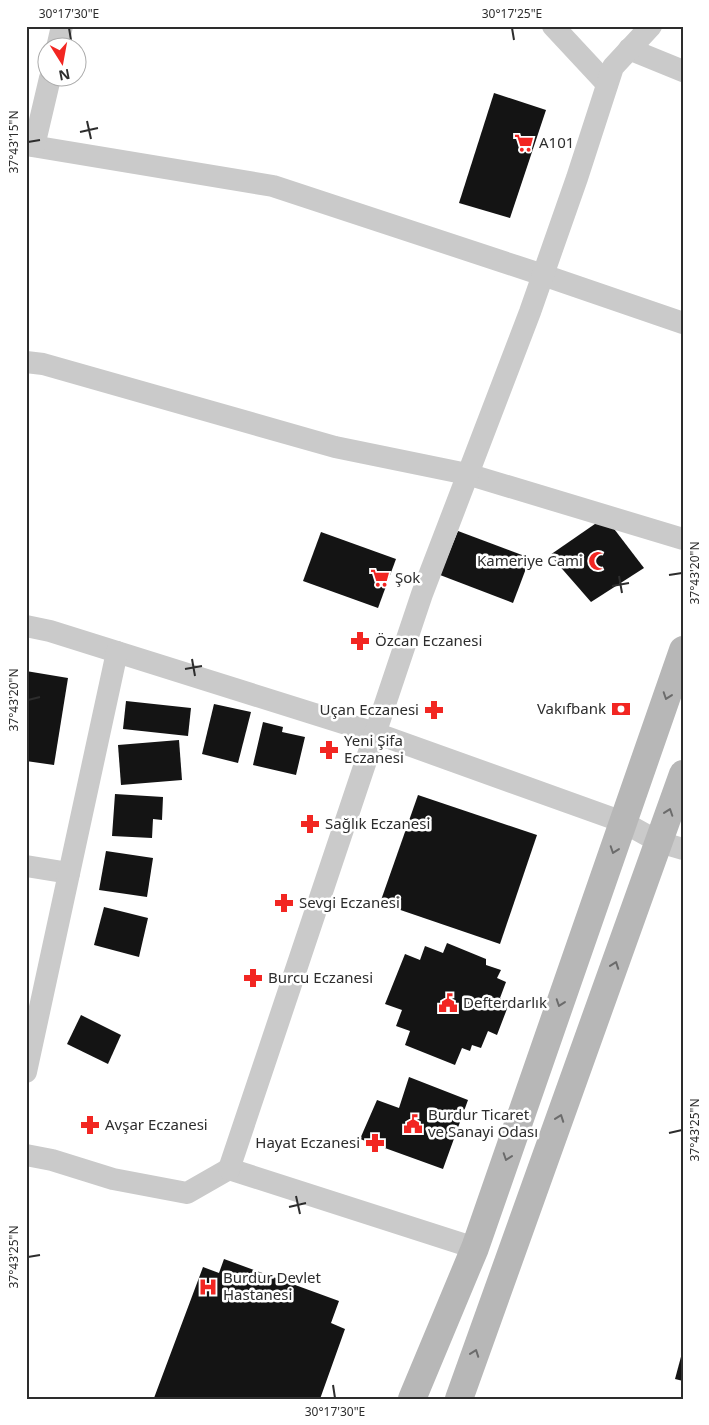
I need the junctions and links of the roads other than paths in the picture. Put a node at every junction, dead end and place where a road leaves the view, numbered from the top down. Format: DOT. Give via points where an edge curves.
graph roads {
  1 [pos="554,26"];
  2 [pos="651,26"];
  3 [pos="629,49"];
  4 [pos="683,71"];
  5 [pos="607,84"];
  6 [pos="47,88"];
  7 [pos="30,146"];
  8 [pos="543,275"];
  9 [pos="683,324"];
  10 [pos="26,362"];
  11 [pos="467,474"];
  12 [pos="683,539"];
  13 [pos="26,626"];
  14 [pos="683,650"];
  15 [pos="117,652"];
  16 [pos="375,733"];
  17 [pos="683,774"];
  18 [pos="623,822"];
  19 [pos="671,846"];
  20 [pos="26,866"];
  21 [pos="69,873"];
  22 [pos="26,1072"];
  23 [pos="26,1155"];
  24 [pos="229,1169"];
  25 [pos="475,1248"];
  26 [pos="412,1399"];
  27 [pos="459,1399"];
  1 -- 5 [label="street"];
  2 -- 3 [label="street"];
  3 -- 4 [label="street"];
  3 -- 5 [label="street" via="613,67"];
  5 -- 8 [label="street"];
  6 -- 7 [label="street"];
  7 -- 8 [label="street" via="273,186"];
  8 -- 9 [label="street"];
  8 -- 11 [label="street"];
  10 -- 11 [label="street" via="43,364 335,447"];
  11 -- 12 [label="street"];
  11 -- 16 [label="street"];
  13 -- 15 [label="street"];
  14 -- 18 [label="main road, one-way"];
  15 -- 16 [label="street"];
  15 -- 21 [label="street"];
  16 -- 18 [label="street"];
  16 -- 24 [label="street"];
  19 -- 17 [label="main road, one-way"];
  18 -- 19 [label="street"];
  18 -- 25 [label="main road, one-way"];
  27 -- 19 [label="main road, one-way"];
  20 -- 21 [label="street"];
  21 -- 22 [label="street"];
  23 -- 24 [label="street" via="113,1179 187,1193"];
  24 -- 25 [label="street"];
  25 -- 26 [label="main road"];
}
